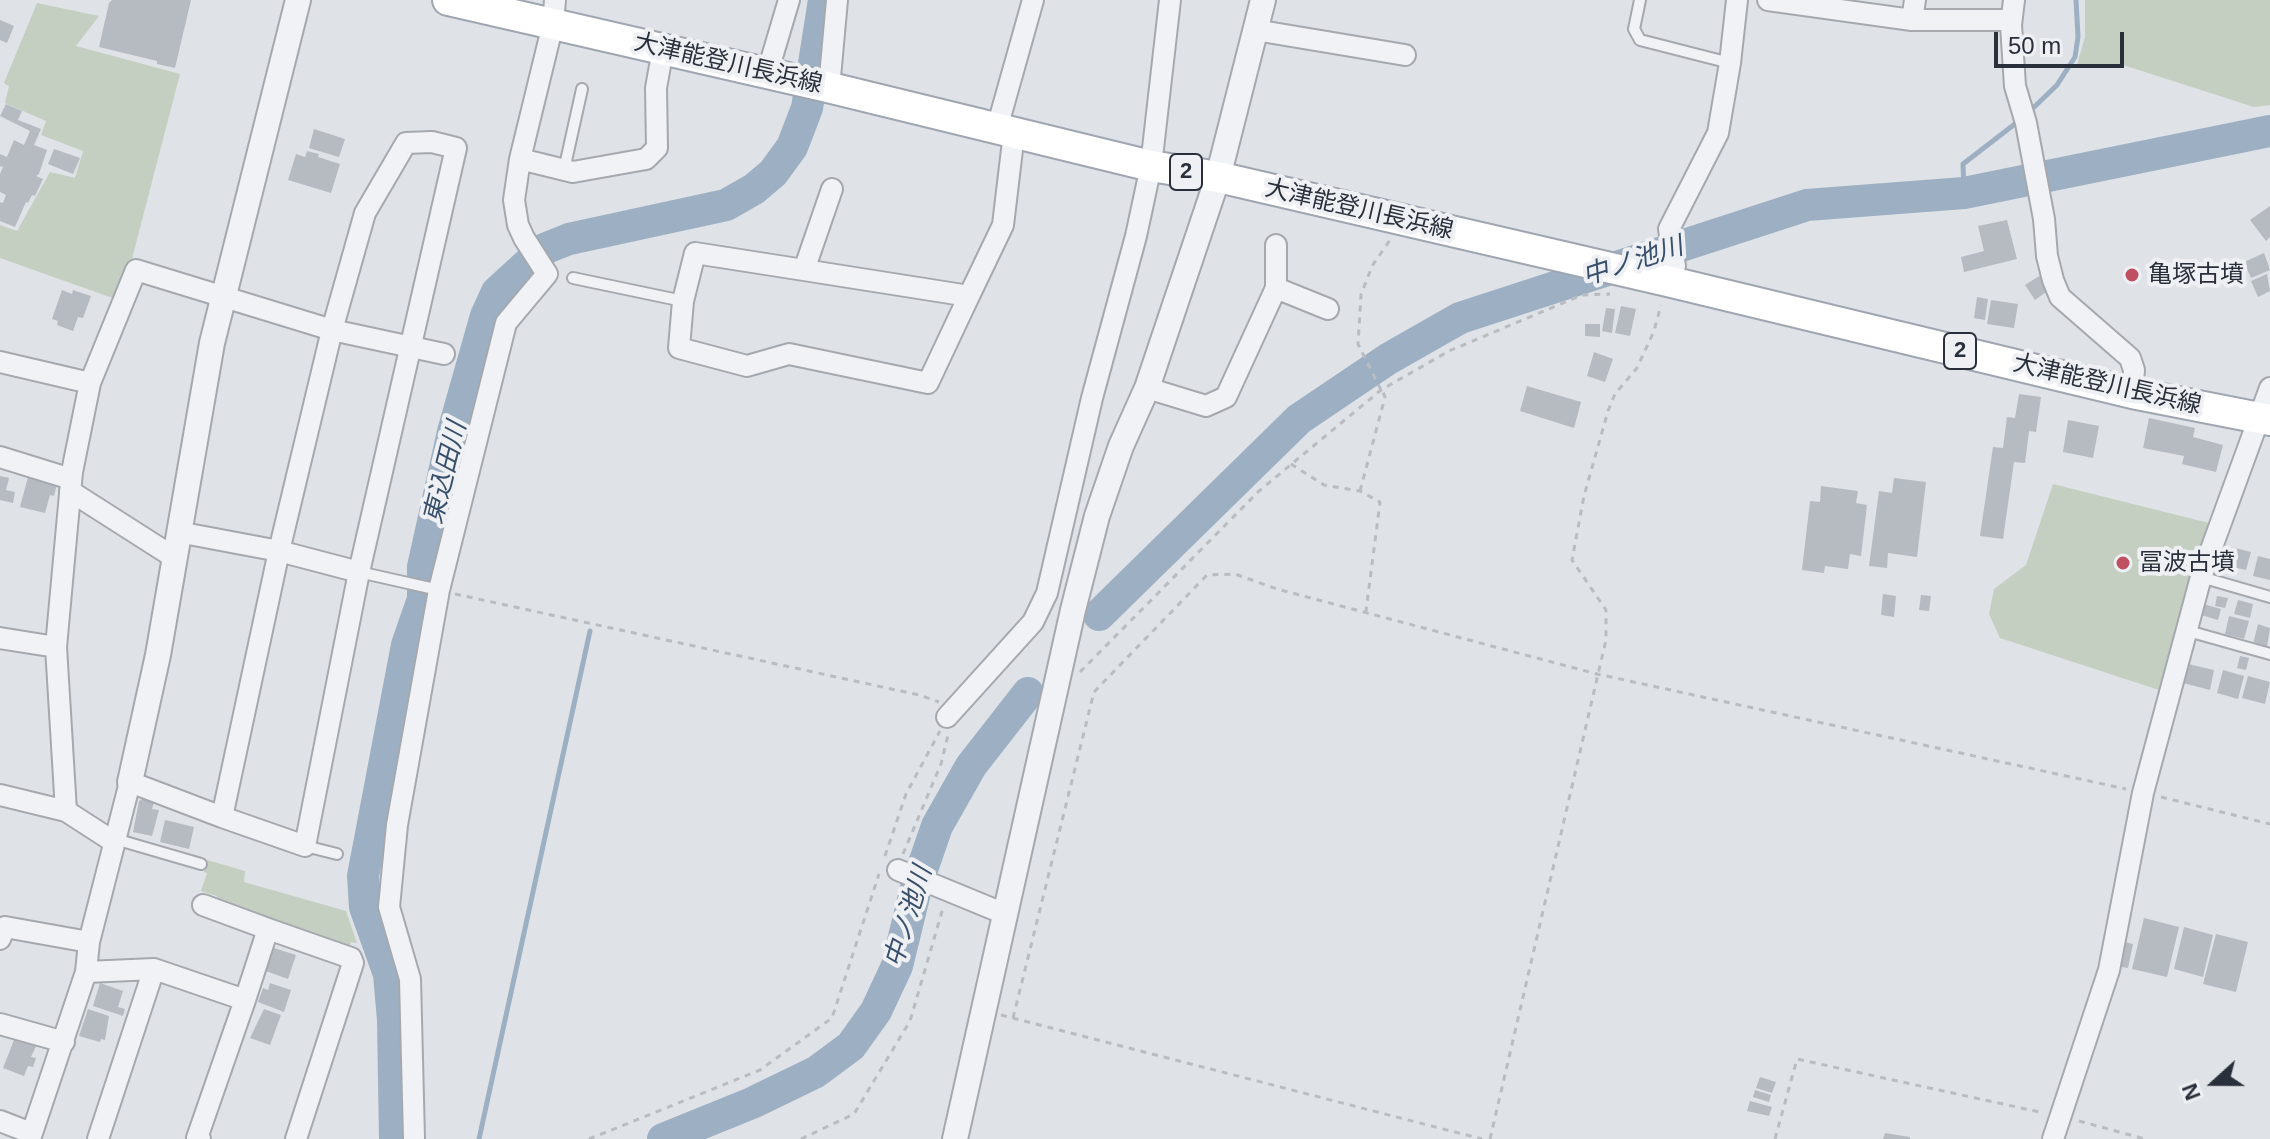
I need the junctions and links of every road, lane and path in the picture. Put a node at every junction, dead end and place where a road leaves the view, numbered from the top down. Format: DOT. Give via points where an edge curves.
graph roads {
  1 [pos="298,0"];
  2 [pos="448,0"];
  3 [pos="789,0"];
  4 [pos="837,0"];
  5 [pos="1033,0"];
  6 [pos="1170,0"];
  7 [pos="1263,0"];
  8 [pos="1640,0"];
  9 [pos="1737,0"];
  10 [pos="1768,0"];
  11 [pos="1914,10"];
  12 [pos="2012,10"];
  13 [pos="554,12"];
  14 [pos="1255,30"];
  15 [pos="663,49"];
  16 [pos="1405,55"];
  17 [pos="1730,63"];
  18 [pos="778,76"];
  19 [pos="826,87"];
  20 [pos="582,89"];
  21 [pos="1006,130"];
  22 [pos="520,159"];
  23 [pos="1151,166"];
  24 [pos="564,170"];
  25 [pos="1218,177"];
  26 [pos="832,189"];
  27 [pos="1395,234"];
  28 [pos="1276,245"];
  29 [pos="804,270"];
  30 [pos="1664,275"];
  31 [pos="573,278"];
  32 [pos="1276,288"];
  33 [pos="225,295"];
  34 [pos="1619,295"];
  35 [pos="969,296"];
  36 [pos="683,301"];
  37 [pos="1328,309"];
  38 [pos="332,330"];
  39 [pos="410,346"];
  40 [pos="444,354"];
  41 [pos="0,362"];
  42 [pos="90,383"];
  43 [pos="1147,388"];
  44 [pos="1382,388"];
  45 [pos="2270,388"];
  46 [pos="2132,393"];
  47 [pos="2264,419"];
  48 [pos="0,457"];
  49 [pos="1291,464"];
  50 [pos="70,485"];
  51 [pos="1360,491"];
  52 [pos="178,532"];
  53 [pos="279,551"];
  54 [pos="175,558"];
  55 [pos="359,572"];
  56 [pos="2201,577"];
  57 [pos="437,590"];
  58 [pos="2270,597"];
  59 [pos="1366,611"];
  60 [pos="2188,631"];
  61 [pos="0,638"];
  62 [pos="56,647"];
  63 [pos="2270,654"];
  64 [pos="1080,673"];
  65 [pos="1597,674"];
  66 [pos="947,717"];
  67 [pos="130,782"];
  68 [pos="2143,793"];
  69 [pos="0,795"];
  70 [pos="66,811"];
  71 [pos="222,817"];
  72 [pos="2270,824"];
  73 [pos="114,840"];
  74 [pos="305,846"];
  75 [pos="337,854"];
  76 [pos="201,864"];
  77 [pos="898,870"];
  78 [pos="954,893"];
  79 [pos="203,905"];
  80 [pos="1005,914"];
  81 [pos="268,929"];
  82 [pos="0,939"];
  83 [pos="89,942"];
  84 [pos="154,969"];
  85 [pos="86,972"];
  86 [pos="245,1000"];
  87 [pos="985,1011"];
  88 [pos="1013,1018"];
  89 [pos="0,1024"];
  90 [pos="64,1042"];
  91 [pos="2059,1116"];
  92 [pos="0,1121"];
  93 [pos="30,1136"];
  94 [pos="98,1139"];
  95 [pos="198,1139"];
  96 [pos="296,1139"];
  97 [pos="414,1139"];
  98 [pos="589,1139"];
  99 [pos="801,1139"];
  100 [pos="955,1139"];
  101 [pos="1482,1139"];
  102 [pos="1490,1139"];
  103 [pos="1775,1139"];
  104 [pos="2053,1139"];
  105 [pos="2145,1139"];
  1 -- 33 [label="street"];
  2 -- 13 [label="main road, 大津能登川長浜線 / 2"];
  3 -- 18 [label="street"];
  4 -- 19 [label="street"];
  5 -- 21 [label="street"];
  6 -- 23 [label="street"];
  7 -- 14 [label="street"];
  8 -- 17 [label="lane" via="1634,29 1640,40"];
  9 -- 17 [label="street"];
  10 -- 11 [label="street"];
  11 -- 12 [label="street"];
  12 -- 46 [label="street" via="2015,86 2034,161 2047,256 2060,297 2130,358"];
  13 -- 15 [label="main road, 大津能登川長浜線 / 2"];
  13 -- 22 [label="street"];
  14 -- 16 [label="street"];
  14 -- 25 [label="street"];
  15 -- 18 [label="main road, 大津能登川長浜線 / 2"];
  15 -- 24 [label="street" via="656,88 657,148 646,159"];
  17 -- 30 [label="street" via="1718,133 1669,229"];
  18 -- 19 [label="main road, 大津能登川長浜線 / 2"];
  19 -- 21 [label="main road, 大津能登川長浜線 / 2"];
  20 -- 24 [label="lane"];
  21 -- 23 [label="main road, 大津能登川長浜線 / 2"];
  21 -- 35 [label="street" via="1003,225"];
  22 -- 24 [label="street"];
  22 -- 57 [label="street" via="514,200 518,225 547,274 506,323"];
  23 -- 25 [label="main road, 大津能登川長浜線 / 2"];
  23 -- 66 [label="street" via="1047,593 1033,622"];
  25 -- 30 [label="main road, 大津能登川長浜線 / 2"];
  25 -- 43 [label="street"];
  26 -- 29 [label="street"];
  27 -- 44 [label="path" via="1372,266 1361,295 1358,344"];
  28 -- 32 [label="street"];
  29 -- 35 [label="street"];
  29 -- 36 [label="street" via="695,253"];
  30 -- 46 [label="main road, 大津能登川長浜線 / 2"];
  30 -- 65 [label="path" via="1654,331 1608,411 1572,560 1606,610 1606,640"];
  31 -- 36 [label="lane"];
  32 -- 37 [label="street"];
  32 -- 43 [label="street" via="1226,397 1206,406"];
  33 -- 38 [label="street"];
  33 -- 42 [label="street" via="136,270"];
  33 -- 52 [label="street"];
  34 -- 44 [label="path" via="1582,295 1449,351"];
  35 -- 36 [label="street" via="928,383 789,354 747,366 679,348"];
  38 -- 39 [label="street"];
  38 -- 39 [label="street" via="365,213 406,143 432,142 456,148"];
  38 -- 53 [label="street"];
  39 -- 40 [label="street"];
  39 -- 55 [label="street"];
  41 -- 42 [label="street"];
  42 -- 50 [label="street"];
  43 -- 80 [label="street" via="1097,516"];
  44 -- 49 [label="path"];
  44 -- 51 [label="path" via="1385,397"];
  45 -- 47 [label="street"];
  46 -- 47 [label="main road, 大津能登川長浜線 / 2"];
  47 -- 56 [label="street"];
  48 -- 50 [label="street"];
  49 -- 51 [label="path" via="1324,485"];
  49 -- 64 [label="path"];
  50 -- 54 [label="street"];
  50 -- 62 [label="street"];
  51 -- 59 [label="path" via="1380,502"];
  52 -- 53 [label="street"];
  52 -- 54 [label="street"];
  53 -- 55 [label="street"];
  53 -- 71 [label="street"];
  54 -- 67 [label="street"];
  55 -- 57 [label="lane"];
  55 -- 74 [label="street"];
  56 -- 58 [label="lane"];
  56 -- 60 [label="street"];
  57 -- 66 [label="path" via="928,697 937,700"];
  57 -- 97 [label="street" via="397,825 389,907 410,979"];
  59 -- 65 [label="path"];
  59 -- 88 [label="path" via="1235,574 1207,575 1094,692"];
  60 -- 63 [label="lane"];
  60 -- 68 [label="street"];
  61 -- 62 [label="street"];
  62 -- 70 [label="street"];
  65 -- 68 [label="path"];
  65 -- 102 [label="path"];
  66 -- 77 [label="path" via="948,741 941,764"];
  66 -- 98 [label="path" via="906,794 832,1018 760,1070"];
  67 -- 71 [label="street"];
  67 -- 73 [label="street"];
  68 -- 72 [label="path"];
  68 -- 91 [label="street" via="2109,970"];
  69 -- 70 [label="street"];
  70 -- 73 [label="street"];
  71 -- 74 [label="street"];
  73 -- 76 [label="lane"];
  73 -- 83 [label="street"];
  74 -- 75 [label="lane"];
  77 -- 78 [label="street"];
  78 -- 80 [label="street"];
  78 -- 99 [label="path" via="910,1021 854,1114"];
  79 -- 81 [label="street"];
  80 -- 87 [label="street"];
  81 -- 86 [label="street"];
  81 -- 96 [label="street" via="353,963"];
  82 -- 83 [label="street" via="5,927"];
  83 -- 85 [label="street"];
  84 -- 85 [label="street"];
  84 -- 86 [label="street"];
  84 -- 94 [label="street"];
  85 -- 90 [label="street"];
  86 -- 95 [label="street"];
  87 -- 88 [label="path"];
  87 -- 100 [label="street"];
  88 -- 101 [label="path"];
  89 -- 90 [label="street"];
  90 -- 93 [label="street"];
  91 -- 103 [label="path" via="1797,1059"];
  91 -- 104 [label="street"];
  91 -- 105 [label="path"];
  92 -- 93 [label="street"];
}
